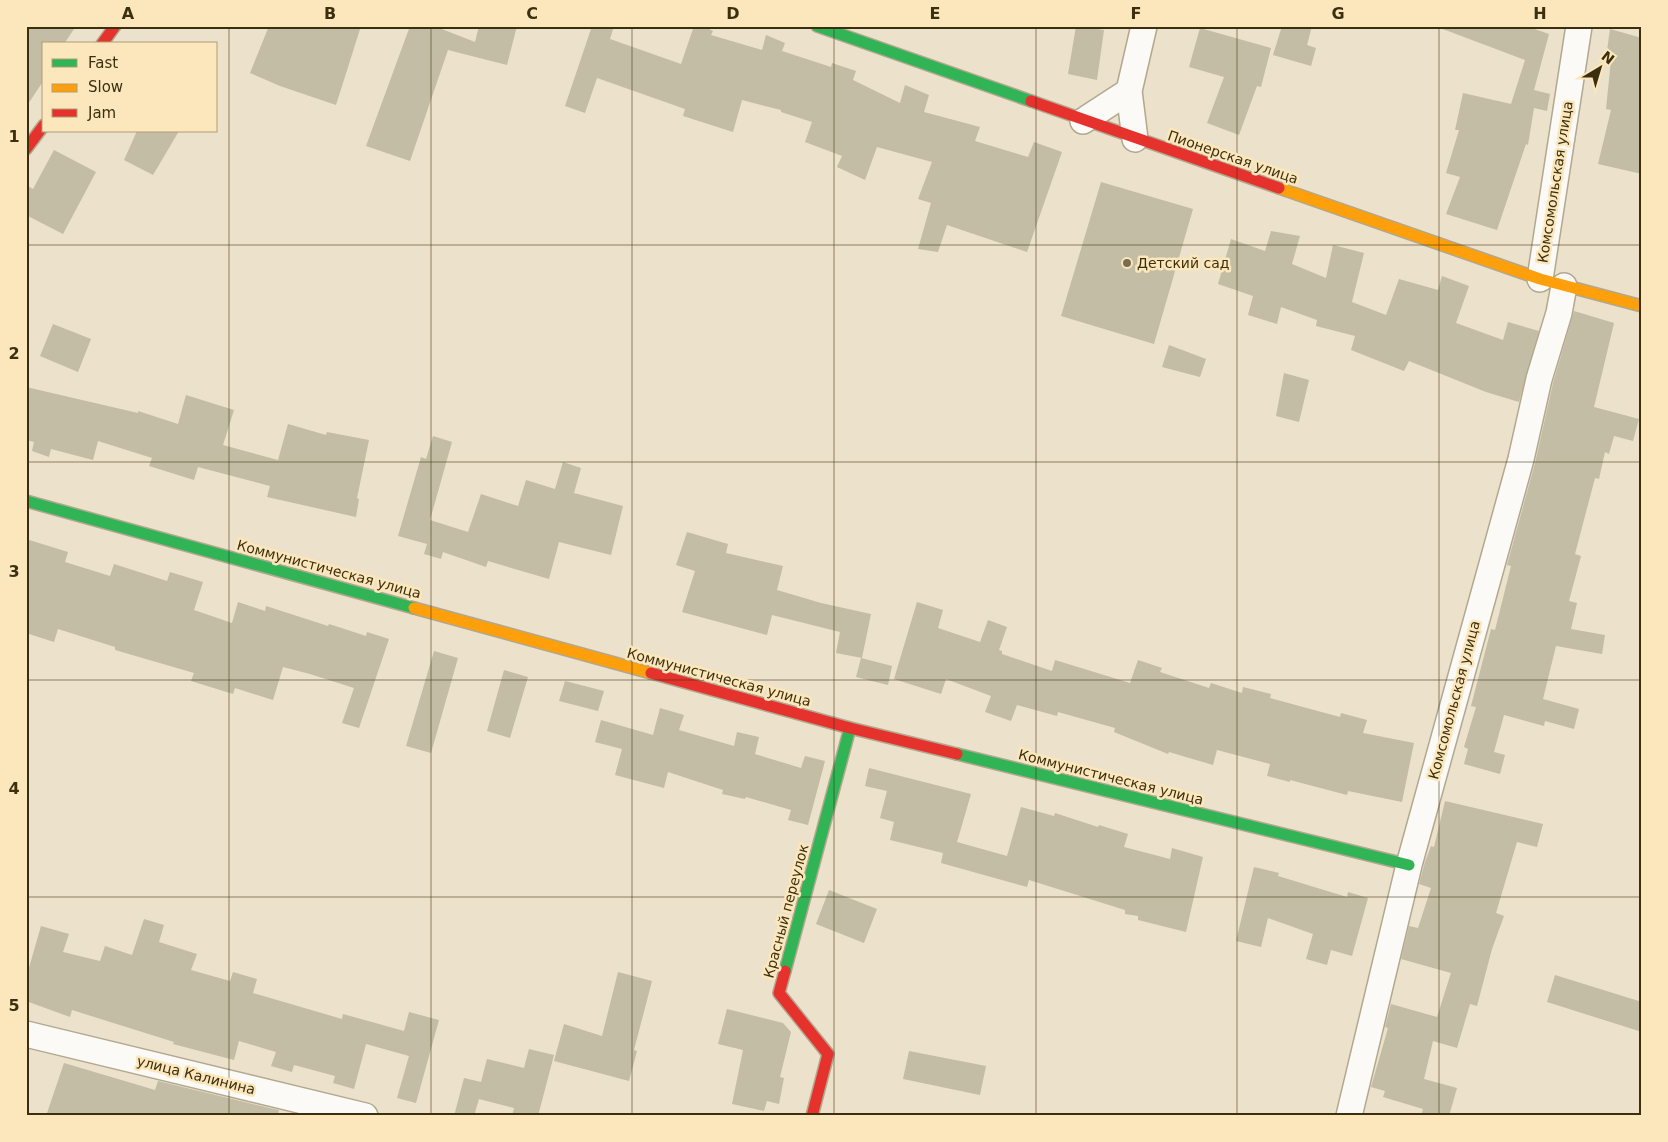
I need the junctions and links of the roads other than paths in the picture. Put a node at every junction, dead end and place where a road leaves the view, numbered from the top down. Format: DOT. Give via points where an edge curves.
graph roads {
  1 [pos="115,26"];
  2 [pos="817,26"];
  3 [pos="1144,26"];
  4 [pos="1579,26"];
  5 [pos="103,42"];
  6 [pos="1129,91"];
  7 [pos="1084,120"];
  8 [pos="42,128"];
  9 [pos="1135,139"];
  10 [pos="26,149"];
  11 [pos="1540,279"];
  12 [pos="1564,286"];
  13 [pos="1642,306"];
  14 [pos="26,501"];
  15 [pos="850,728"];
  16 [pos="1409,865"];
  17 [pos="26,1034"];
  18 [pos="365,1116"];
  19 [pos="812,1116"];
  20 [pos="1349,1116"];
  1 -- 5 [label="street"];
  2 -- 7 [label="street, Пионерская улица"];
  3 -- 6 [label="street"];
  4 -- 11 [label="street, Комсомольская улица"];
  6 -- 7 [label="street"];
  6 -- 9 [label="street"];
  7 -- 9 [label="street, Пионерская улица"];
  8 -- 10 [label="street"];
  9 -- 11 [label="street, Пионерская улица"];
  11 -- 12 [label="street, Пионерская улица"];
  12 -- 13 [label="street, Пионерская улица"];
  12 -- 16 [label="street, Комсомольская улица" via="1538,379 1521,460"];
  14 -- 15 [label="street, Коммунистическая улица"];
  15 -- 16 [label="street, Коммунистическая улица"];
  15 -- 19 [label="street, Красный переулок" via="780,993 828,1054"];
  16 -- 20 [label="street, Комсомольская улица"];
  17 -- 18 [label="street, улица Калинина"];
}
